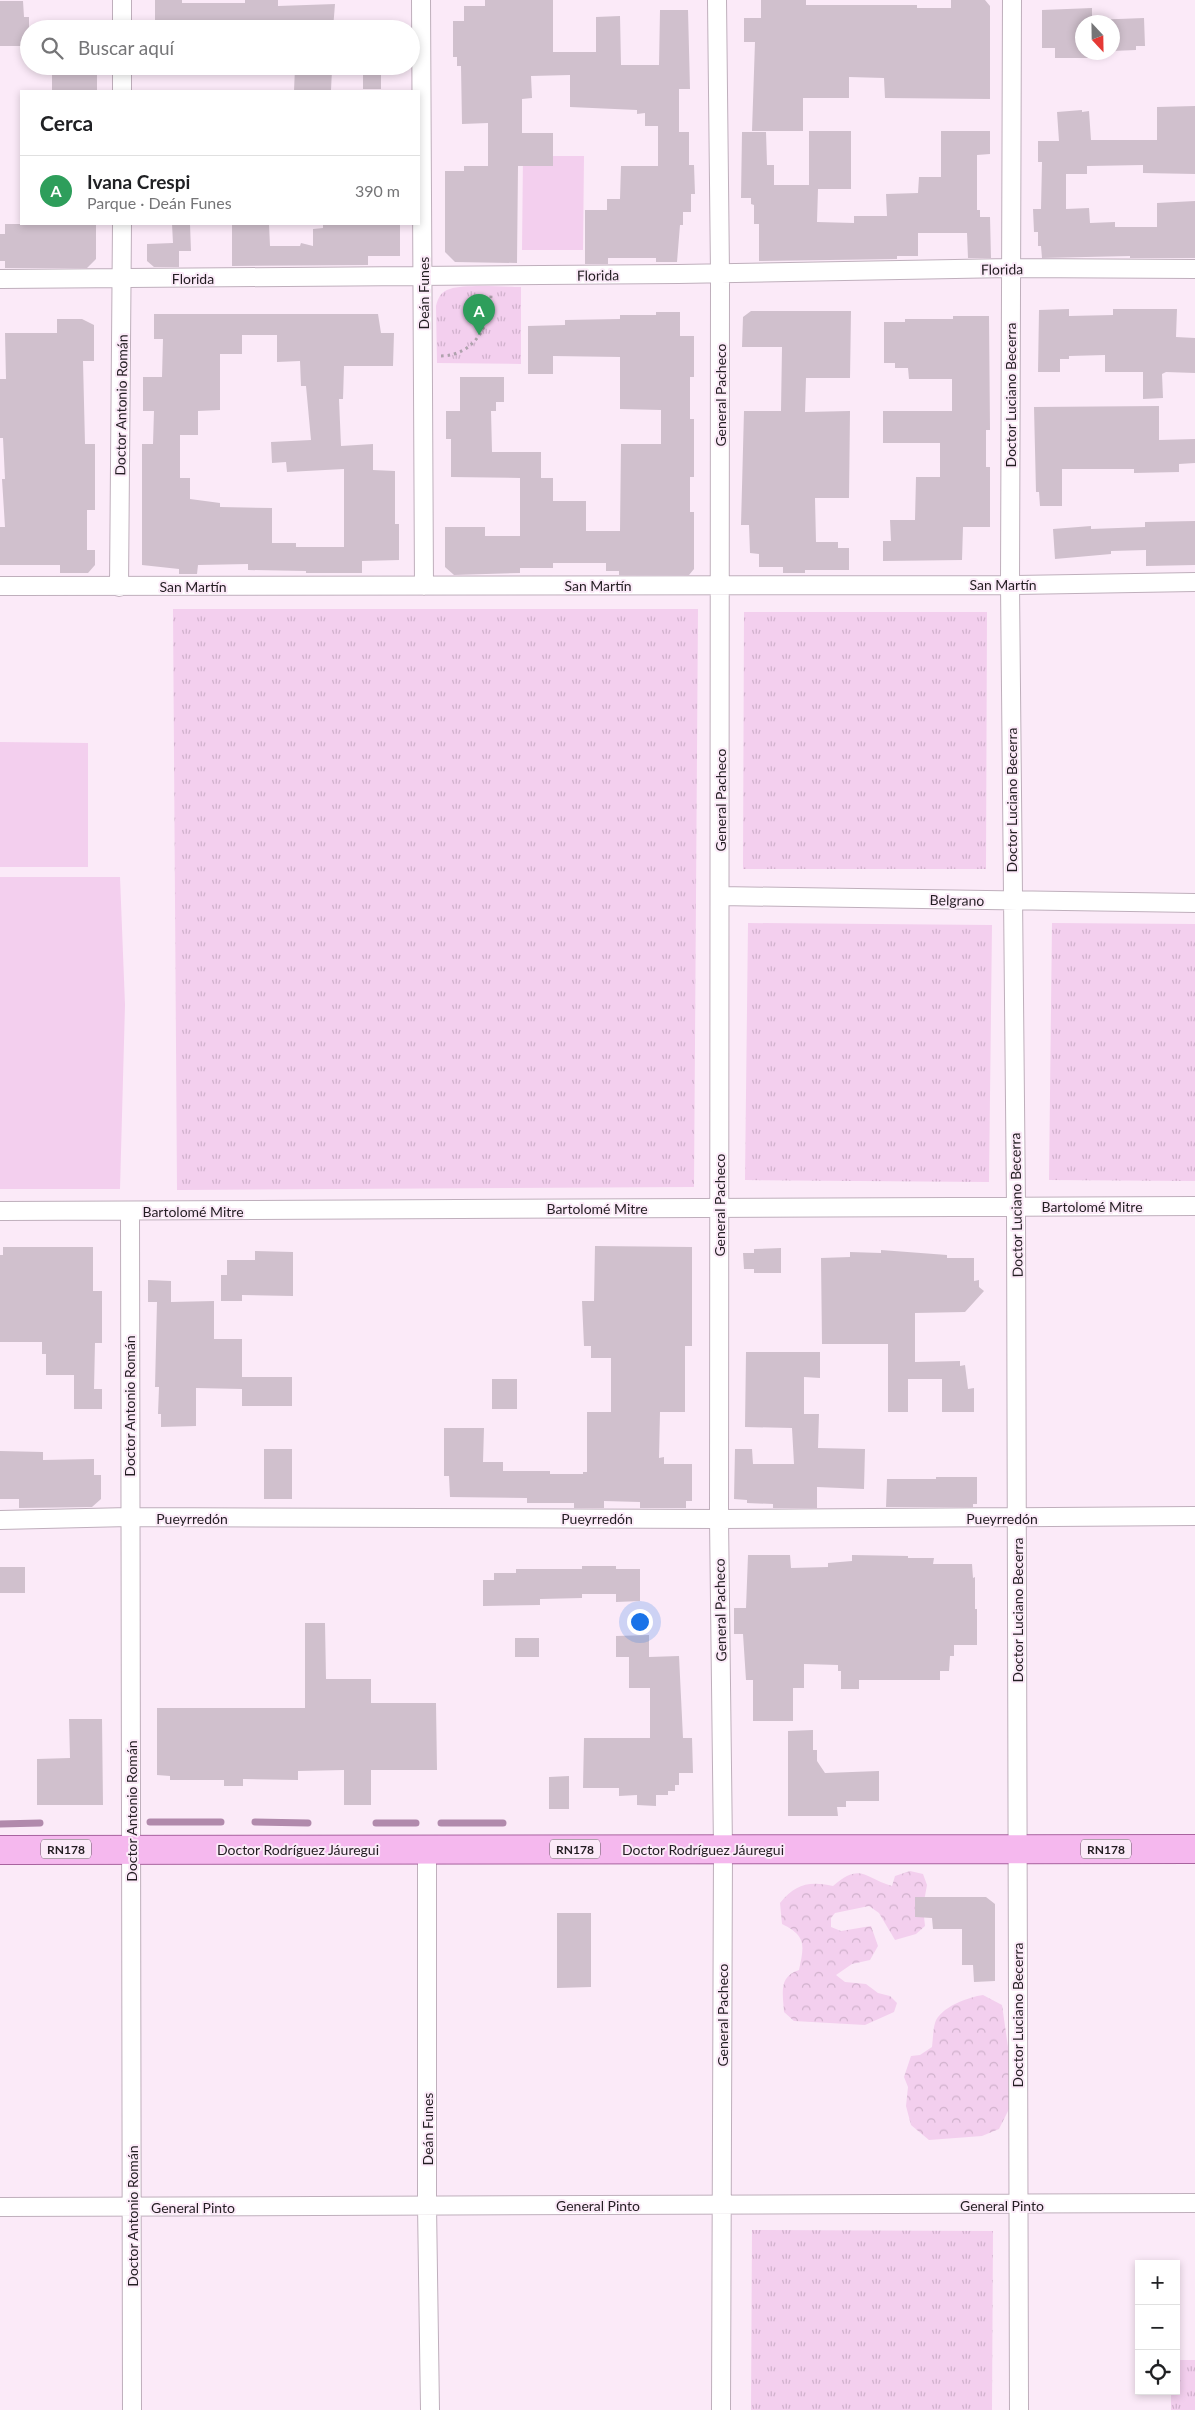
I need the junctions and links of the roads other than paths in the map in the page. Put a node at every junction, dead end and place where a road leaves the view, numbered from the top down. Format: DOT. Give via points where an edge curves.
graph roads {
  1 [pos="122,0"];
  2 [pos="421,0"];
  3 [pos="717,0"];
  4 [pos="1012,0"];
  5 [pos="122,20"];
  6 [pos="122,75"];
  7 [pos="122,90"];
  8 [pos="122,225"];
  9 [pos="1010,268"];
  10 [pos="1195,269"];
  11 [pos="720,274"];
  12 [pos="423,277"];
  13 [pos="122,278"];
  14 [pos="0,279"];
  15 [pos="1195,582"];
  16 [pos="721,585"];
  17 [pos="1010,585"];
  18 [pos="0,586"];
  19 [pos="119,586"];
  20 [pos="424,586"];
  21 [pos="720,896"];
  22 [pos="1012,901"];
  23 [pos="1195,903"];
  24 [pos="1016,1206"];
  25 [pos="1195,1206"];
  26 [pos="719,1207"];
  27 [pos="0,1211"];
  28 [pos="130,1211"];
  29 [pos="1195,1516"];
  30 [pos="129,1518"];
  31 [pos="1017,1518"];
  32 [pos="719,1519"];
  33 [pos="0,1520"];
  34 [pos="1016,1848"];
  35 [pos="132,1849"];
  36 [pos="427,1849"];
  37 [pos="723,1849"];
  38 [pos="1195,1849"];
  39 [pos="0,1850"];
  40 [pos="1195,2203"];
  41 [pos="722,2204"];
  42 [pos="427,2205"];
  43 [pos="1018,2205"];
  44 [pos="0,2207"];
  45 [pos="132,2207"];
  46 [pos="132,2410"];
  47 [pos="430,2410"];
  48 [pos="721,2410"];
  49 [pos="1019,2410"];
  1 -- 5 [label="street"];
  2 -- 12 [label="street, Deán Funes"];
  3 -- 11 [label="street, General Pacheco"];
  4 -- 9 [label="street, Doctor Luciano Becerra"];
  6 -- 7 [label="street"];
  8 -- 13 [label="street, Doctor Antonio Román"];
  9 -- 10 [label="street, Florida"];
  9 -- 11 [label="street, Florida"];
  9 -- 17 [label="street, Doctor Luciano Becerra"];
  11 -- 12 [label="street, Florida"];
  11 -- 16 [label="street, General Pacheco"];
  12 -- 13 [label="street, Florida"];
  12 -- 20 [label="street, Deán Funes"];
  13 -- 14 [label="street, Florida"];
  13 -- 19 [label="street, Doctor Antonio Román"];
  15 -- 17 [label="street, San Martín"];
  16 -- 17 [label="street, San Martín"];
  16 -- 20 [label="street, San Martín"];
  16 -- 21 [label="street, General Pacheco"];
  17 -- 22 [label="street, Doctor Luciano Becerra"];
  18 -- 19 [label="street, San Martín"];
  19 -- 20 [label="street, San Martín"];
  21 -- 22 [label="street, Belgrano"];
  21 -- 26 [label="street, General Pacheco"];
  22 -- 23 [label="street, Belgrano"];
  22 -- 24 [label="street, Doctor Luciano Becerra"];
  24 -- 25 [label="street, Bartolomé Mitre"];
  24 -- 26 [label="street, Bartolomé Mitre"];
  24 -- 31 [label="street, Doctor Luciano Becerra"];
  26 -- 28 [label="street, Bartolomé Mitre"];
  26 -- 32 [label="street, General Pacheco"];
  27 -- 28 [label="street, Bartolomé Mitre"];
  28 -- 30 [label="street, Doctor Antonio Román"];
  29 -- 31 [label="street, Pueyrredón"];
  30 -- 32 [label="street, Pueyrredón"];
  30 -- 33 [label="street, Pueyrredón"];
  30 -- 35 [label="street, Doctor Antonio Román"];
  31 -- 32 [label="street, Pueyrredón"];
  31 -- 34 [label="street, Doctor Luciano Becerra"];
  32 -- 37 [label="street, General Pacheco"];
  34 -- 37 [label="main road, Doctor Rodríguez Jáuregui / RN178"];
  34 -- 38 [label="main road, Doctor Rodríguez Jáuregui / RN178"];
  34 -- 43 [label="street, Doctor Luciano Becerra"];
  35 -- 36 [label="main road, Doctor Rodríguez Jáuregui / RN178"];
  35 -- 39 [label="main road, Doctor Rodríguez Jáuregui / RN178"];
  35 -- 45 [label="street, Doctor Antonio Román"];
  36 -- 37 [label="main road, Doctor Rodríguez Jáuregui / RN178"];
  36 -- 42 [label="street, Deán Funes"];
  37 -- 41 [label="street, General Pacheco"];
  40 -- 43 [label="street, General Pinto"];
  41 -- 42 [label="street, General Pinto"];
  41 -- 43 [label="street, General Pinto"];
  41 -- 48 [label="street, General Pacheco"];
  42 -- 45 [label="street, General Pinto"];
  42 -- 47 [label="street, Deán Funes"];
  43 -- 49 [label="street, Doctor Luciano Becerra"];
  44 -- 45 [label="street, General Pinto"];
  45 -- 46 [label="street, Doctor Antonio Román"];
}
